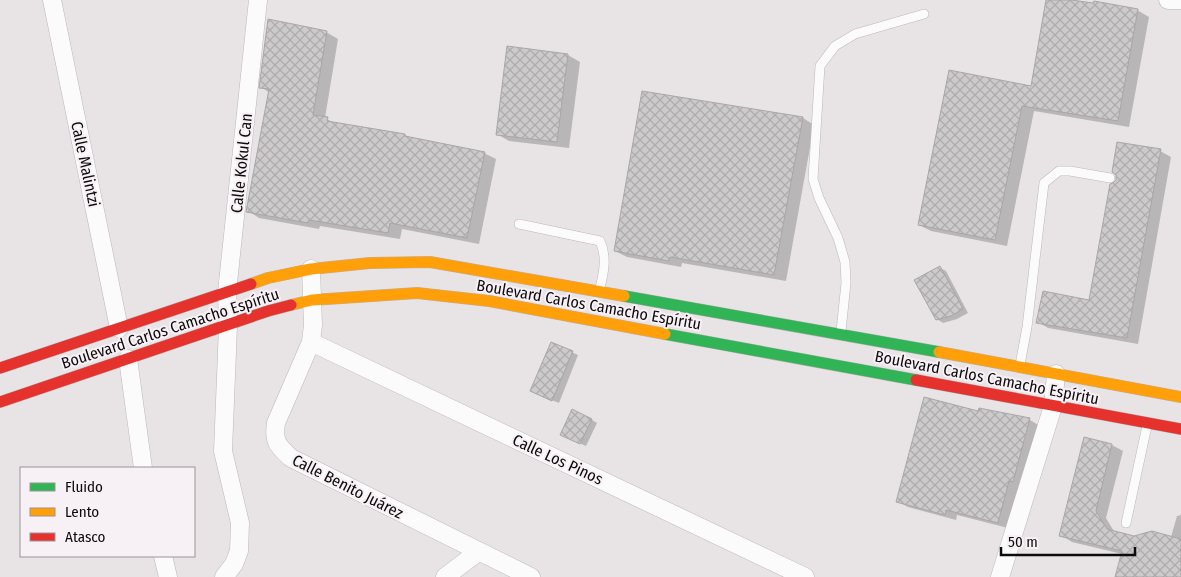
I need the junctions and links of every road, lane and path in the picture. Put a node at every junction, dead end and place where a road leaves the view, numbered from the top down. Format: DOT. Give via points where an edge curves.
graph roads {
  1 [pos="52,0"];
  2 [pos="258,0"];
  3 [pos="1168,0"];
  4 [pos="1181,0"];
  5 [pos="924,14"];
  6 [pos="1110,178"];
  7 [pos="519,224"];
  8 [pos="311,269"];
  9 [pos="600,291"];
  10 [pos="227,292"];
  11 [pos="312,300"];
  12 [pos="228,326"];
  13 [pos="119,328"];
  14 [pos="840,334"];
  15 [pos="311,342"];
  16 [pos="128,359"];
  17 [pos="0,368"];
  18 [pos="1019,368"];
  19 [pos="1056,374"];
  20 [pos="1181,398"];
  21 [pos="0,402"];
  22 [pos="1053,406"];
  23 [pos="1147,423"];
  24 [pos="1181,430"];
  25 [pos="143,467"];
  26 [pos="1126,523"];
  27 [pos="478,552"];
  28 [pos="163,557"];
  29 [pos="168,577"];
  30 [pos="224,577"];
  31 [pos="446,577"];
  32 [pos="531,577"];
  33 [pos="806,577"];
  34 [pos="1000,577"];
  1 -- 13 [label="street, Calle Malintzi"];
  2 -- 10 [label="street, Calle Kokul Can"];
  3 -- 4 [label="street"];
  5 -- 14 [label="lane" via="855,34 835,46 820,66 813,179 838,238 844,262 846,283"];
  6 -- 18 [label="lane" via="1059,171 1044,183 1028,327"];
  7 -- 9 [label="lane" via="600,241 604,249 604,269"];
  8 -- 9 [label="main road, Boulevard Carlos Camacho Espíritu" via="370,263 430,262"];
  8 -- 10 [label="main road, Boulevard Carlos Camacho Espíritu" via="268,278"];
  8 -- 11 [label="street, Calle Benito Juárez"];
  9 -- 14 [label="main road, Boulevard Carlos Camacho Espíritu"];
  10 -- 12 [label="street, Calle Kokul Can"];
  10 -- 13 [label="main road, Boulevard Carlos Camacho Espíritu"];
  11 -- 12 [label="main road, Boulevard Carlos Camacho Espíritu" via="268,311"];
  11 -- 15 [label="street, Calle Benito Juárez"];
  11 -- 22 [label="main road, Boulevard Carlos Camacho Espíritu" via="417,293 489,301"];
  12 -- 16 [label="main road, Boulevard Carlos Camacho Espíritu"];
  12 -- 30 [label="street, Calle Kokul Can" via="223,451 240,523 239,551"];
  13 -- 17 [label="main road, Boulevard Carlos Camacho Espíritu"];
  14 -- 18 [label="main road, Boulevard Carlos Camacho Espíritu"];
  15 -- 27 [label="street, Calle Benito Juárez" via="276,423 274,436 277,444 291,458"];
  15 -- 33 [label="street, Calle Los Pinos"];
  16 -- 21 [label="main road, Boulevard Carlos Camacho Espíritu"];
  16 -- 25 [label="street"];
  18 -- 19 [label="main road, Boulevard Carlos Camacho Espíritu"];
  19 -- 20 [label="main road, Boulevard Carlos Camacho Espíritu"];
  19 -- 22 [label="street"];
  22 -- 23 [label="main road, Boulevard Carlos Camacho Espíritu"];
  22 -- 34 [label="street"];
  23 -- 24 [label="main road, Boulevard Carlos Camacho Espíritu"];
  23 -- 26 [label="lane"];
  27 -- 31 [label="street"];
  27 -- 32 [label="street, Calle Benito Juárez"];
  28 -- 29 [label="street"];
}
